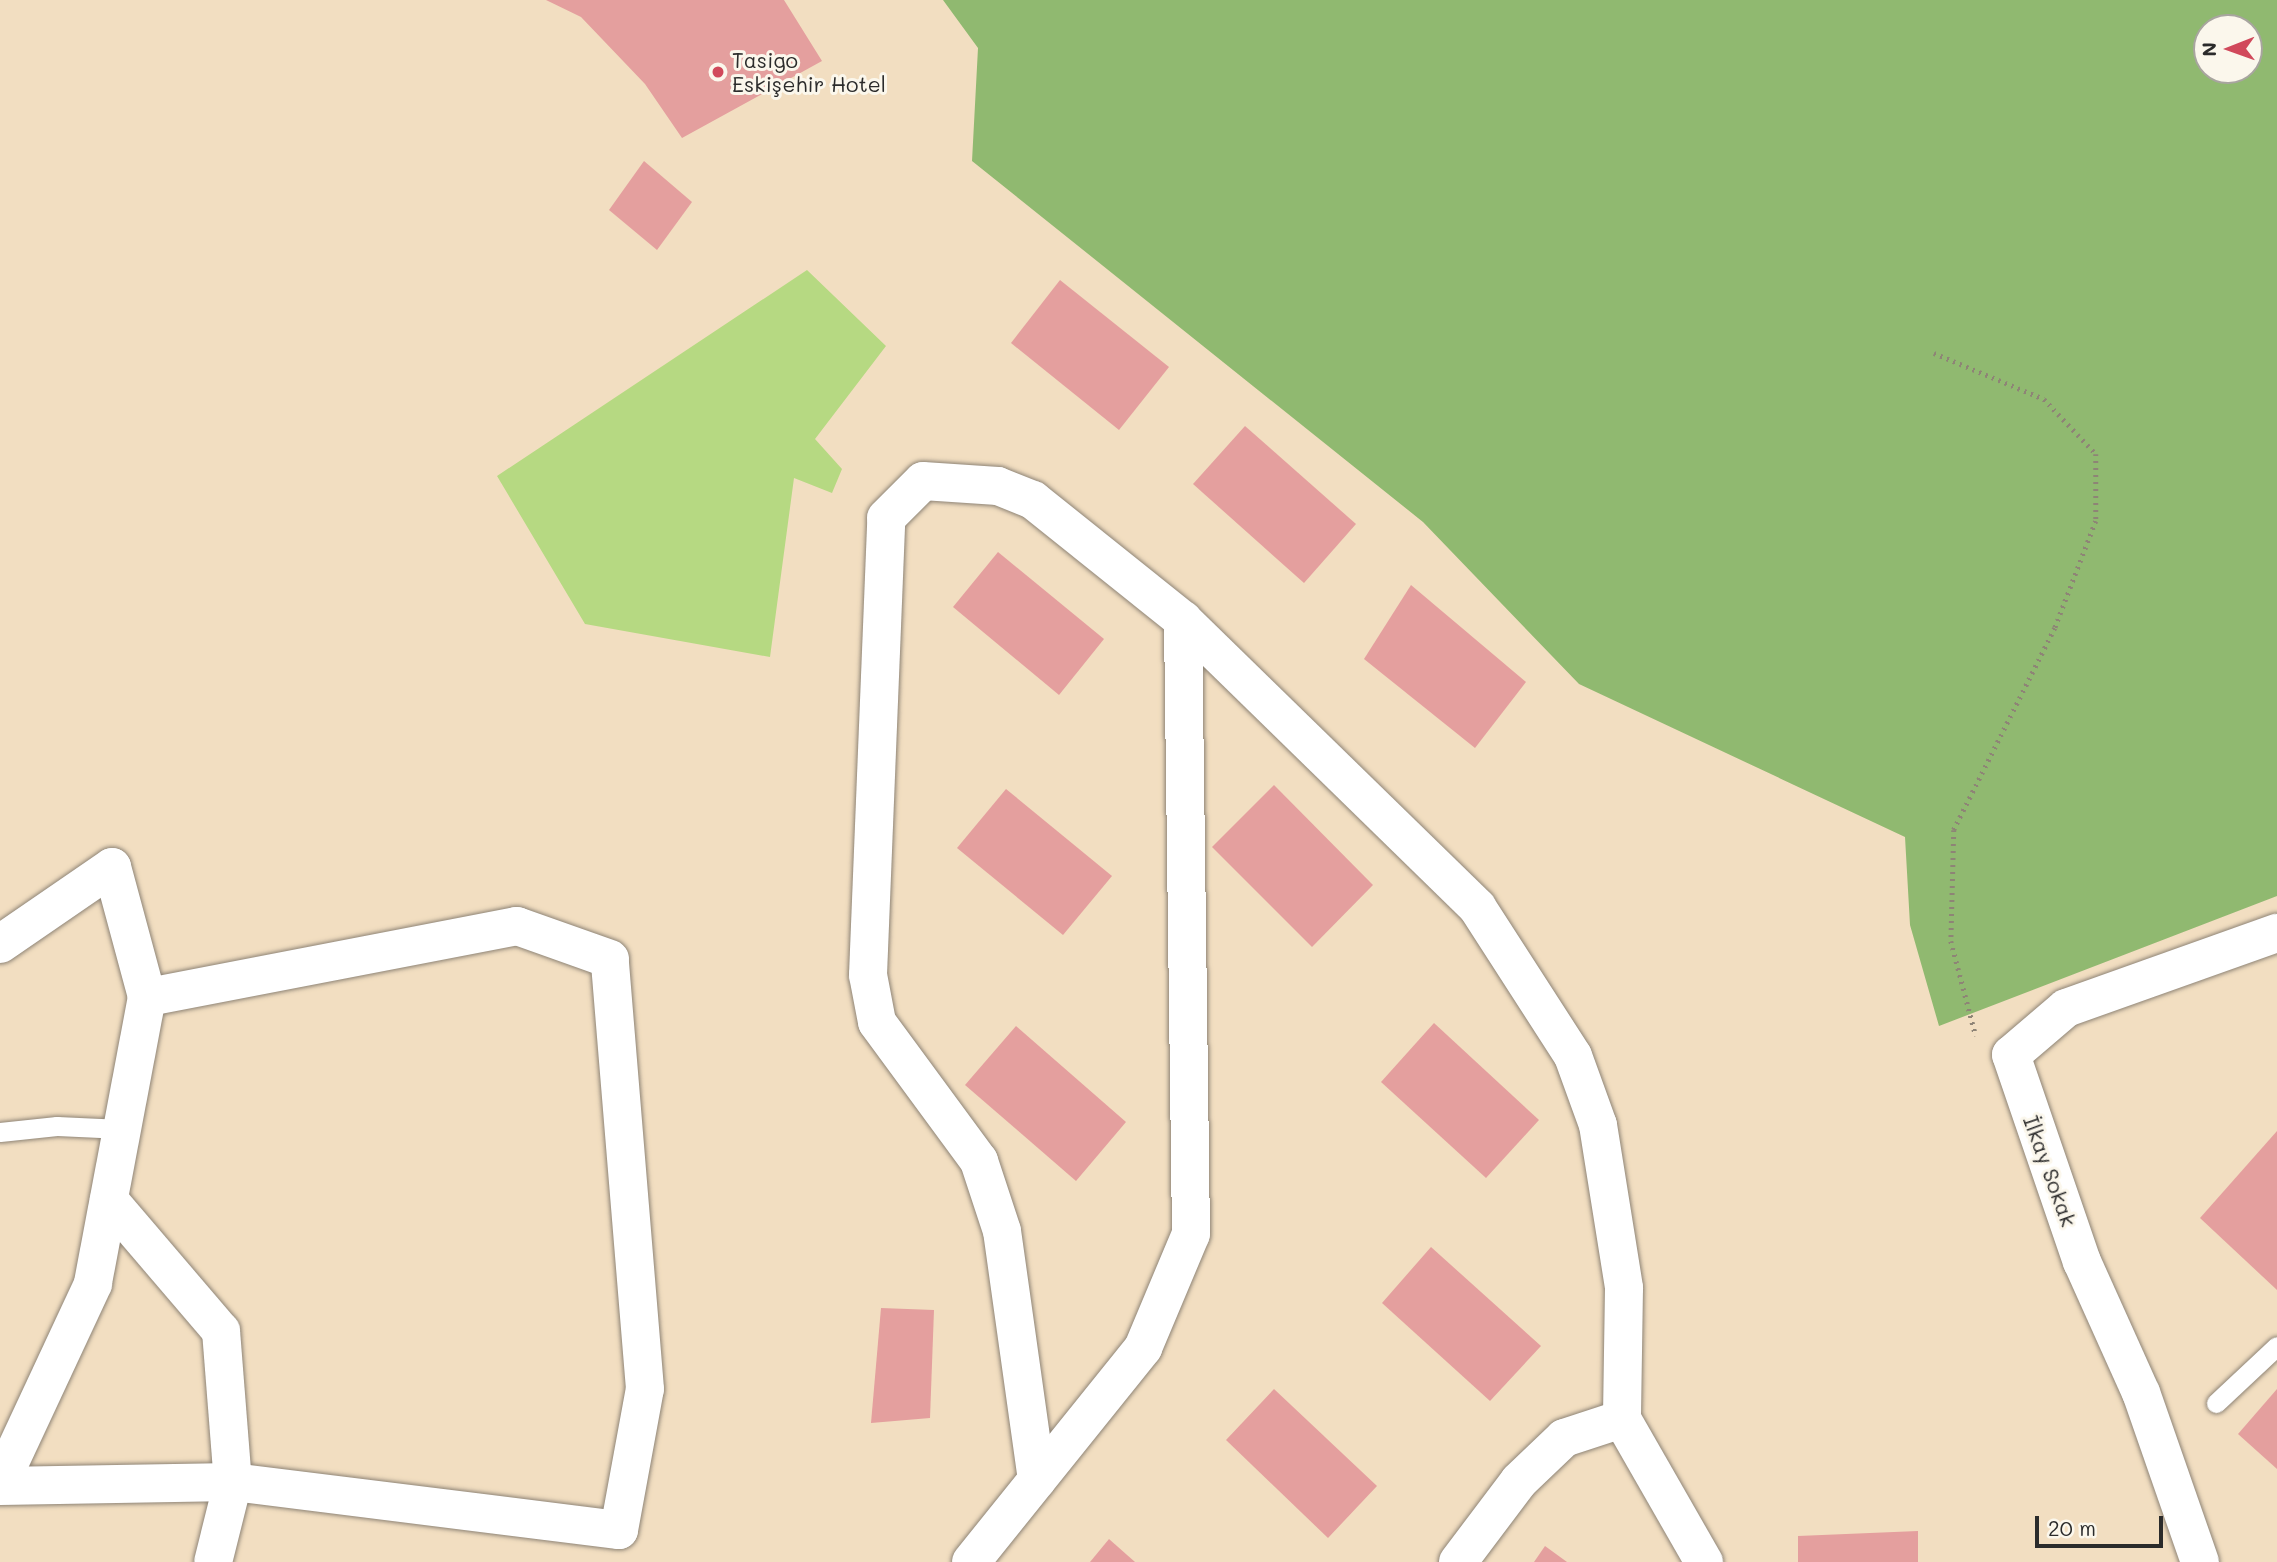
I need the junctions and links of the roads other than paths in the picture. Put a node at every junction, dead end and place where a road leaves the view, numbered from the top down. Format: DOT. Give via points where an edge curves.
graph roads {
  1 [pos="1183,620"];
  2 [pos="2277,933"];
  3 [pos="0,944"];
  4 [pos="147,996"];
  5 [pos="122,1129"];
  6 [pos="0,1132"];
  7 [pos="109,1200"];
  8 [pos="2277,1346"];
  9 [pos="2216,1403"];
  10 [pos="1622,1419"];
  11 [pos="1037,1480"];
  12 [pos="233,1482"];
  13 [pos="0,1485"];
  14 [pos="213,1562"];
  15 [pos="971,1562"];
  16 [pos="1458,1562"];
  17 [pos="1704,1562"];
  18 [pos="2200,1562"];
  1 -- 10 [label="street" via="1477,907 1573,1056 1598,1125 1624,1288"];
  1 -- 11 [label="street" via="1191,1234 1143,1348"];
  1 -- 11 [label="street" via="1033,500 998,486 923,481 886,518 868,975 877,1022 979,1161 1002,1231"];
  2 -- 18 [label="street, İlkay Sokak" via="2066,1007 2011,1055 2082,1262 2141,1393"];
  3 -- 4 [label="street" via="112,867"];
  4 -- 5 [label="street"];
  4 -- 12 [label="street" via="517,926 610,959 645,1389 619,1530"];
  5 -- 6 [label="lane" via="57,1126"];
  5 -- 7 [label="street"];
  7 -- 12 [label="street" via="221,1331"];
  7 -- 13 [label="street" via="93,1284"];
  8 -- 9 [label="lane"];
  10 -- 16 [label="street" via="1563,1438 1519,1481"];
  10 -- 17 [label="street"];
  11 -- 15 [label="street"];
  12 -- 13 [label="street"];
  12 -- 14 [label="street"];
}
